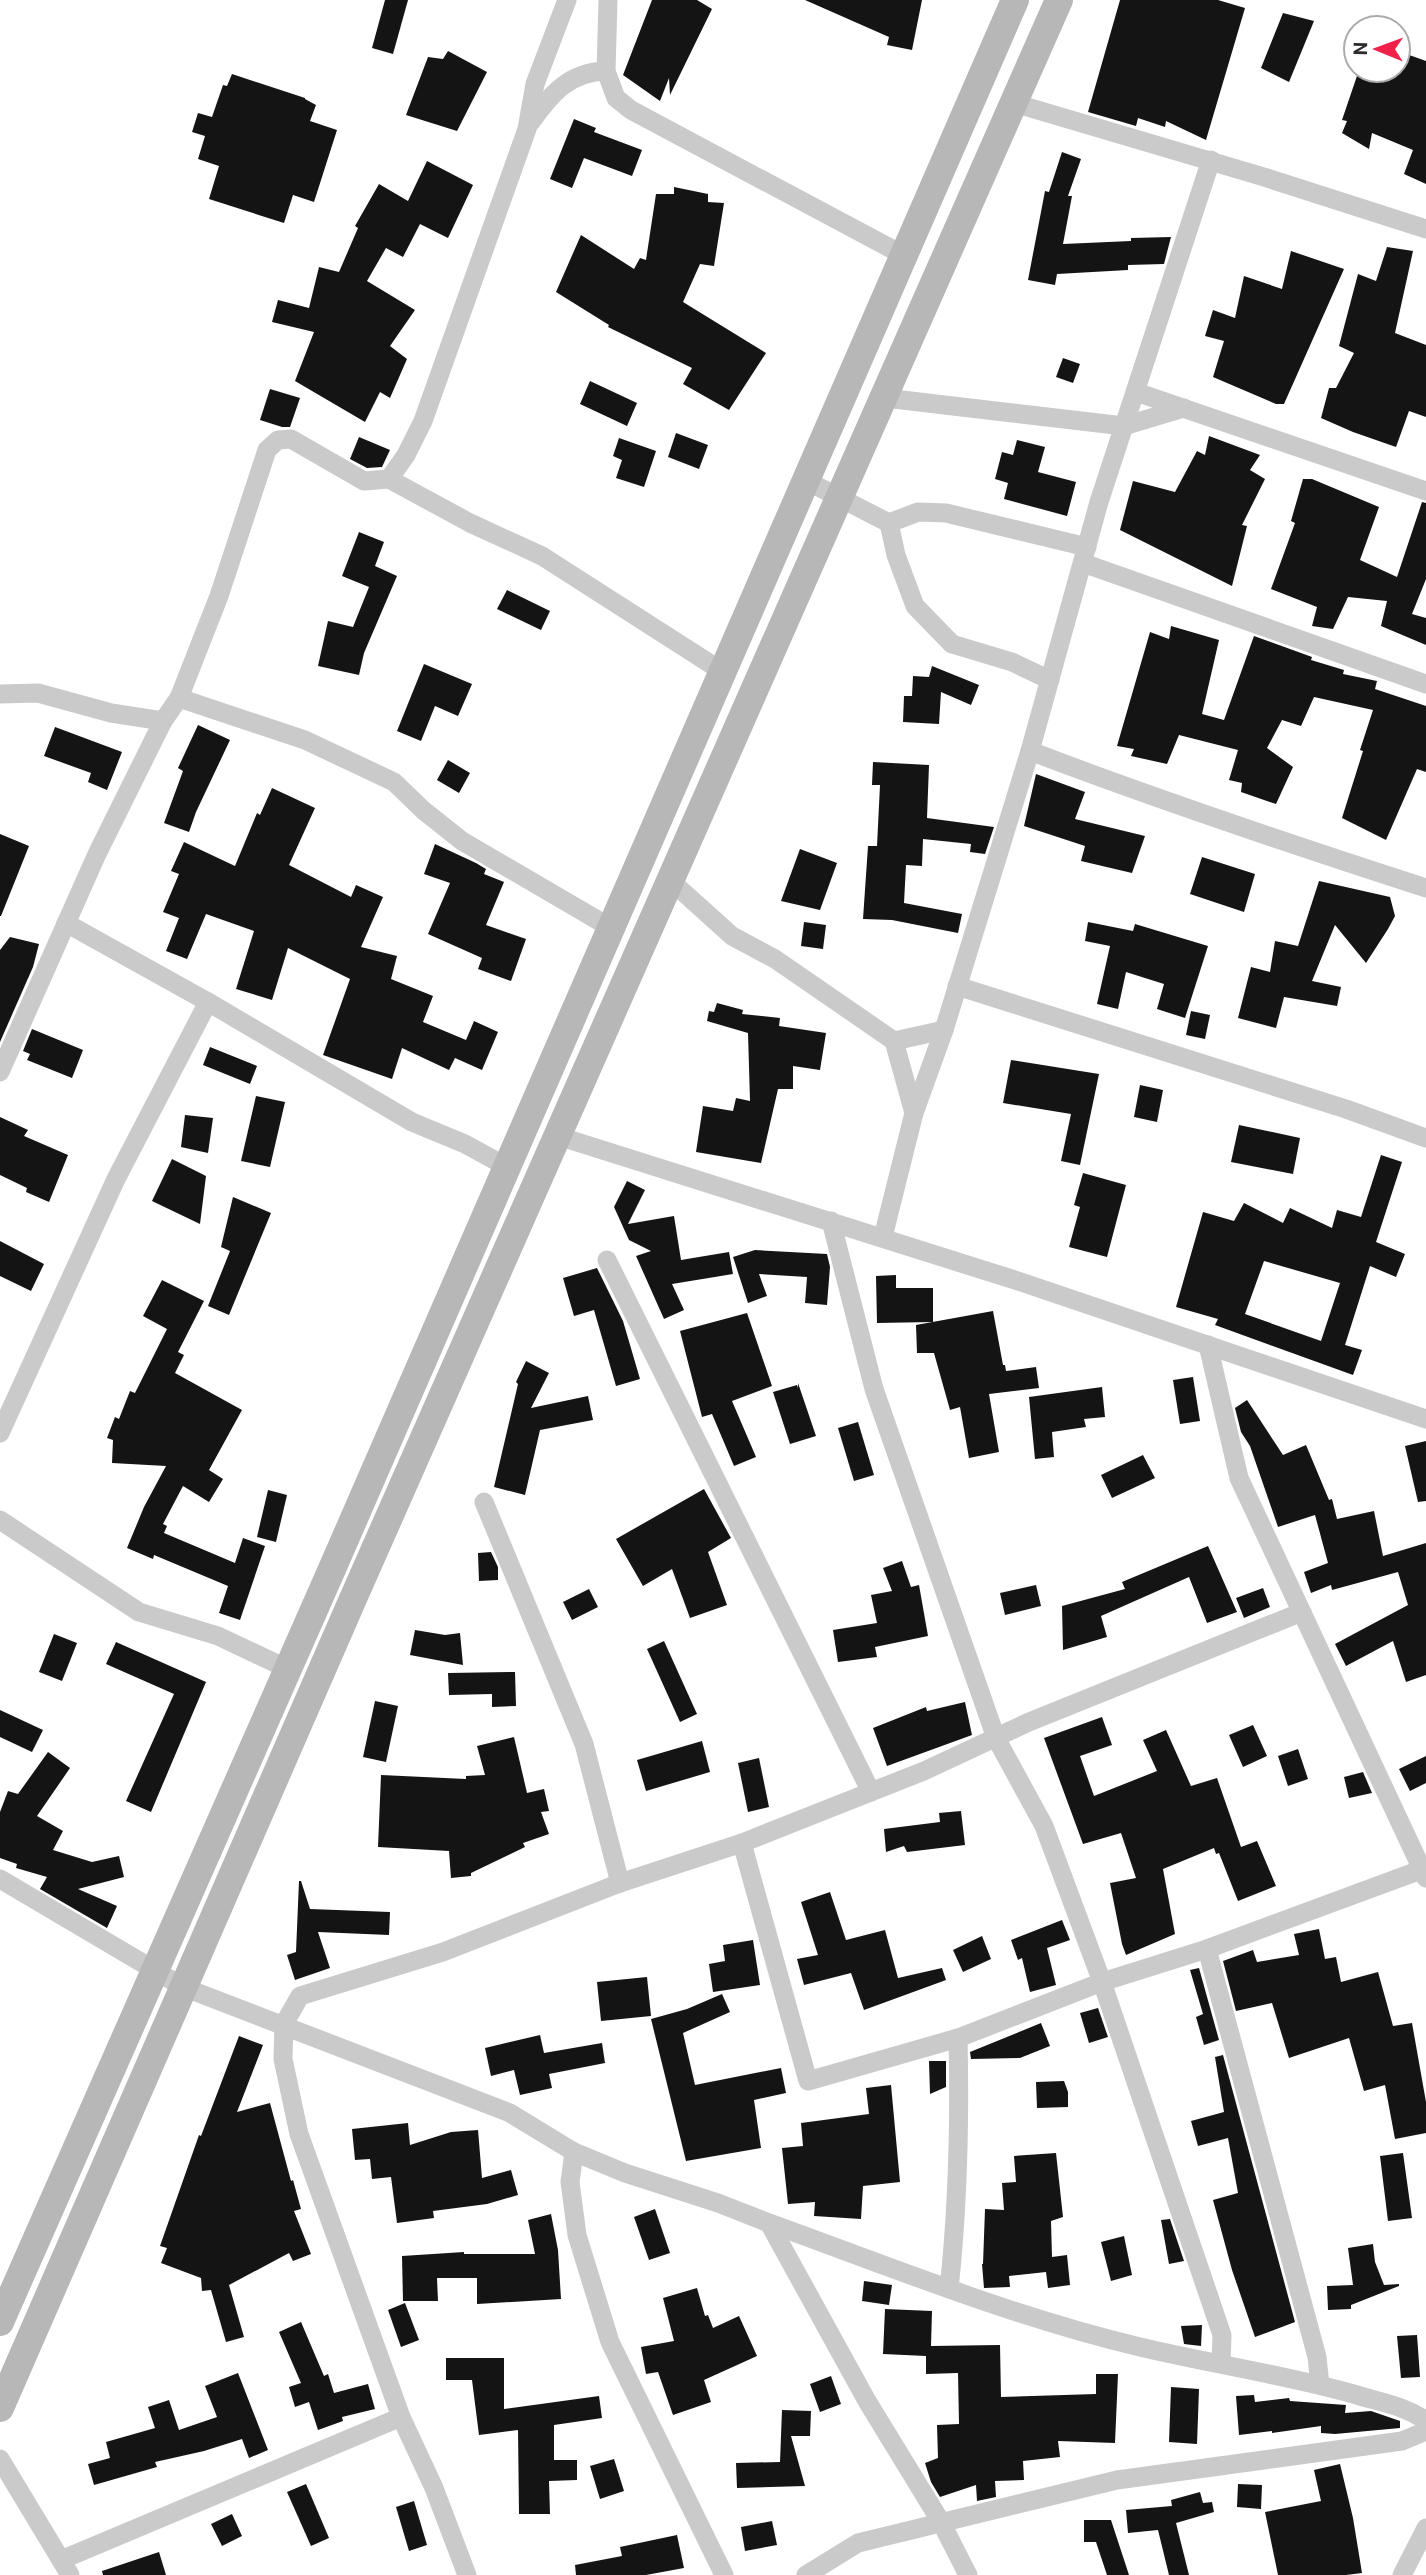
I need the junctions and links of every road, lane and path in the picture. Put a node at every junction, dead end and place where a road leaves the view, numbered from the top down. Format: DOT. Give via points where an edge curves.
graph roads {
  1 [pos="567,0"];
  2 [pos="608,0"];
  3 [pos="1015,0"];
  4 [pos="1059,0"];
  5 [pos="606,71"];
  6 [pos="1014,103"];
  7 [pos="527,129"];
  8 [pos="1211,160"];
  9 [pos="1426,229"];
  10 [pos="903,255"];
  11 [pos="1136,392"];
  12 [pos="885,398"];
  13 [pos="1184,408"];
  14 [pos="1124,426"];
  15 [pos="389,479"];
  16 [pos="807,481"];
  17 [pos="1426,491"];
  18 [pos="841,499"];
  19 [pos="889,523"];
  20 [pos="1085,555"];
  21 [pos="723,672"];
  22 [pos="1050,680"];
  23 [pos="1426,684"];
  24 [pos="0,694"];
  25 [pos="179,698"];
  26 [pos="163,721"];
  27 [pos="1030,751"];
  28 [pos="671,881"];
  29 [pos="1426,888"];
  30 [pos="66,923"];
  31 [pos="611,928"];
  32 [pos="957,986"];
  33 [pos="208,1002"];
  34 [pos="944,1030"];
  35 [pos="894,1041"];
  36 [pos="0,1072"];
  37 [pos="914,1113"];
  38 [pos="558,1136"];
  39 [pos="1426,1138"];
  40 [pos="507,1167"];
  41 [pos="831,1221"];
  42 [pos="883,1237"];
  43 [pos="607,1260"];
  44 [pos="1209,1345"];
  45 [pos="1426,1419"];
  46 [pos="0,1433"];
  47 [pos="484,1502"];
  48 [pos="0,1520"];
  49 [pos="1302,1612"];
  50 [pos="288,1669"];
  51 [pos="996,1738"];
  52 [pos="871,1792"];
  53 [pos="742,1843"];
  54 [pos="1424,1872"];
  55 [pos="0,1879"];
  56 [pos="620,1883"];
  57 [pos="1207,1949"];
  58 [pos="153,1971"];
  59 [pos="1102,1982"];
  60 [pos="183,1987"];
  61 [pos="284,2024"];
  62 [pos="958,2038"];
  63 [pos="574,2152"];
  64 [pos="769,2223"];
  65 [pos="949,2289"];
  66 [pos="0,2322"];
  67 [pos="1221,2363"];
  68 [pos="1320,2385"];
  69 [pos="0,2408"];
  70 [pos="401,2417"];
  71 [pos="1426,2421"];
  72 [pos="1426,2431"];
  73 [pos="0,2459"];
  74 [pos="941,2522"];
  75 [pos="1426,2528"];
  76 [pos="65,2568"];
  77 [pos="467,2575"];
  78 [pos="724,2575"];
  79 [pos="806,2575"];
  80 [pos="968,2575"];
  81 [pos="1402,2575"];
  1 -- 7 [label="street" via="535,84"];
  2 -- 5 [label="street"];
  3 -- 10 [label="main road"];
  4 -- 6 [label="main road"];
  5 -- 7 [label="street" via="588,72 564,84"];
  5 -- 10 [label="street" via="616,98 631,110"];
  6 -- 8 [label="street"];
  6 -- 12 [label="main road"];
  7 -- 15 [label="street" via="423,421"];
  8 -- 9 [label="street"];
  8 -- 11 [label="street"];
  10 -- 16 [label="main road"];
  11 -- 13 [label="street"];
  11 -- 14 [label="street"];
  12 -- 14 [label="street"];
  12 -- 18 [label="main road"];
  13 -- 14 [label="street"];
  13 -- 17 [label="street"];
  14 -- 20 [label="street"];
  15 -- 21 [label="street" via="542,556"];
  15 -- 25 [label="street" via="364,481 291,439 278,440 267,450 219,596"];
  16 -- 18 [label="street"];
  16 -- 21 [label="main road"];
  18 -- 19 [label="street"];
  18 -- 28 [label="main road"];
  19 -- 20 [label="street" via="918,512 946,513"];
  19 -- 22 [label="street" via="915,606 952,644 1012,662"];
  20 -- 22 [label="street"];
  20 -- 23 [label="street"];
  21 -- 31 [label="main road"];
  22 -- 27 [label="street"];
  24 -- 26 [label="street" via="38,693 111,713"];
  25 -- 26 [label="street"];
  25 -- 31 [label="street" via="305,740 394,782 462,841"];
  26 -- 30 [label="street"];
  27 -- 29 [label="street" via="1253,832"];
  27 -- 32 [label="street"];
  28 -- 35 [label="street" via="732,936 775,959"];
  28 -- 38 [label="main road"];
  30 -- 33 [label="street"];
  30 -- 36 [label="street"];
  31 -- 40 [label="main road"];
  32 -- 34 [label="street"];
  32 -- 39 [label="street"];
  33 -- 40 [label="street" via="412,1122"];
  33 -- 46 [label="street" via="116,1179"];
  34 -- 35 [label="street"];
  34 -- 37 [label="street"];
  35 -- 37 [label="street"];
  37 -- 42 [label="street"];
  38 -- 41 [label="street"];
  38 -- 60 [label="main road"];
  40 -- 50 [label="main road"];
  41 -- 42 [label="street"];
  41 -- 51 [label="street" via="874,1389"];
  42 -- 44 [label="street"];
  43 -- 52 [label="street"];
  44 -- 45 [label="street"];
  44 -- 49 [label="street" via="1239,1478"];
  47 -- 56 [label="street" via="584,1744"];
  48 -- 50 [label="street" via="139,1612 218,1636"];
  49 -- 51 [label="street"];
  49 -- 54 [label="street"];
  50 -- 58 [label="main road"];
  51 -- 52 [label="street"];
  51 -- 59 [label="street" via="1044,1826"];
  52 -- 53 [label="street"];
  53 -- 56 [label="street"];
  53 -- 62 [label="street" via="808,2081"];
  54 -- 57 [label="street"];
  55 -- 58 [label="street"];
  56 -- 61 [label="street" via="443,1952 300,1996"];
  57 -- 59 [label="street"];
  57 -- 68 [label="street" via="1317,2357"];
  58 -- 60 [label="street"];
  58 -- 66 [label="main road"];
  59 -- 62 [label="street"];
  59 -- 67 [label="street" via="1222,2335"];
  60 -- 61 [label="street"];
  60 -- 69 [label="main road"];
  61 -- 63 [label="street" via="510,2113"];
  61 -- 70 [label="street" via="283,2059 299,2134"];
  62 -- 65 [label="street" via="960,2129"];
  63 -- 64 [label="street"];
  63 -- 78 [label="street" via="570,2182 578,2235 610,2342"];
  64 -- 65 [label="street"];
  64 -- 74 [label="street" via="867,2401"];
  65 -- 67 [label="street" via="1042,2320"];
  67 -- 68 [label="street"];
  68 -- 71 [label="street" via="1402,2408"];
  70 -- 76 [label="street"];
  70 -- 77 [label="street"];
  72 -- 74 [label="street" via="1402,2441 1117,2480"];
  73 -- 76 [label="street"];
  74 -- 79 [label="street" via="858,2543"];
  74 -- 80 [label="street"];
  75 -- 81 [label="street"];
}
